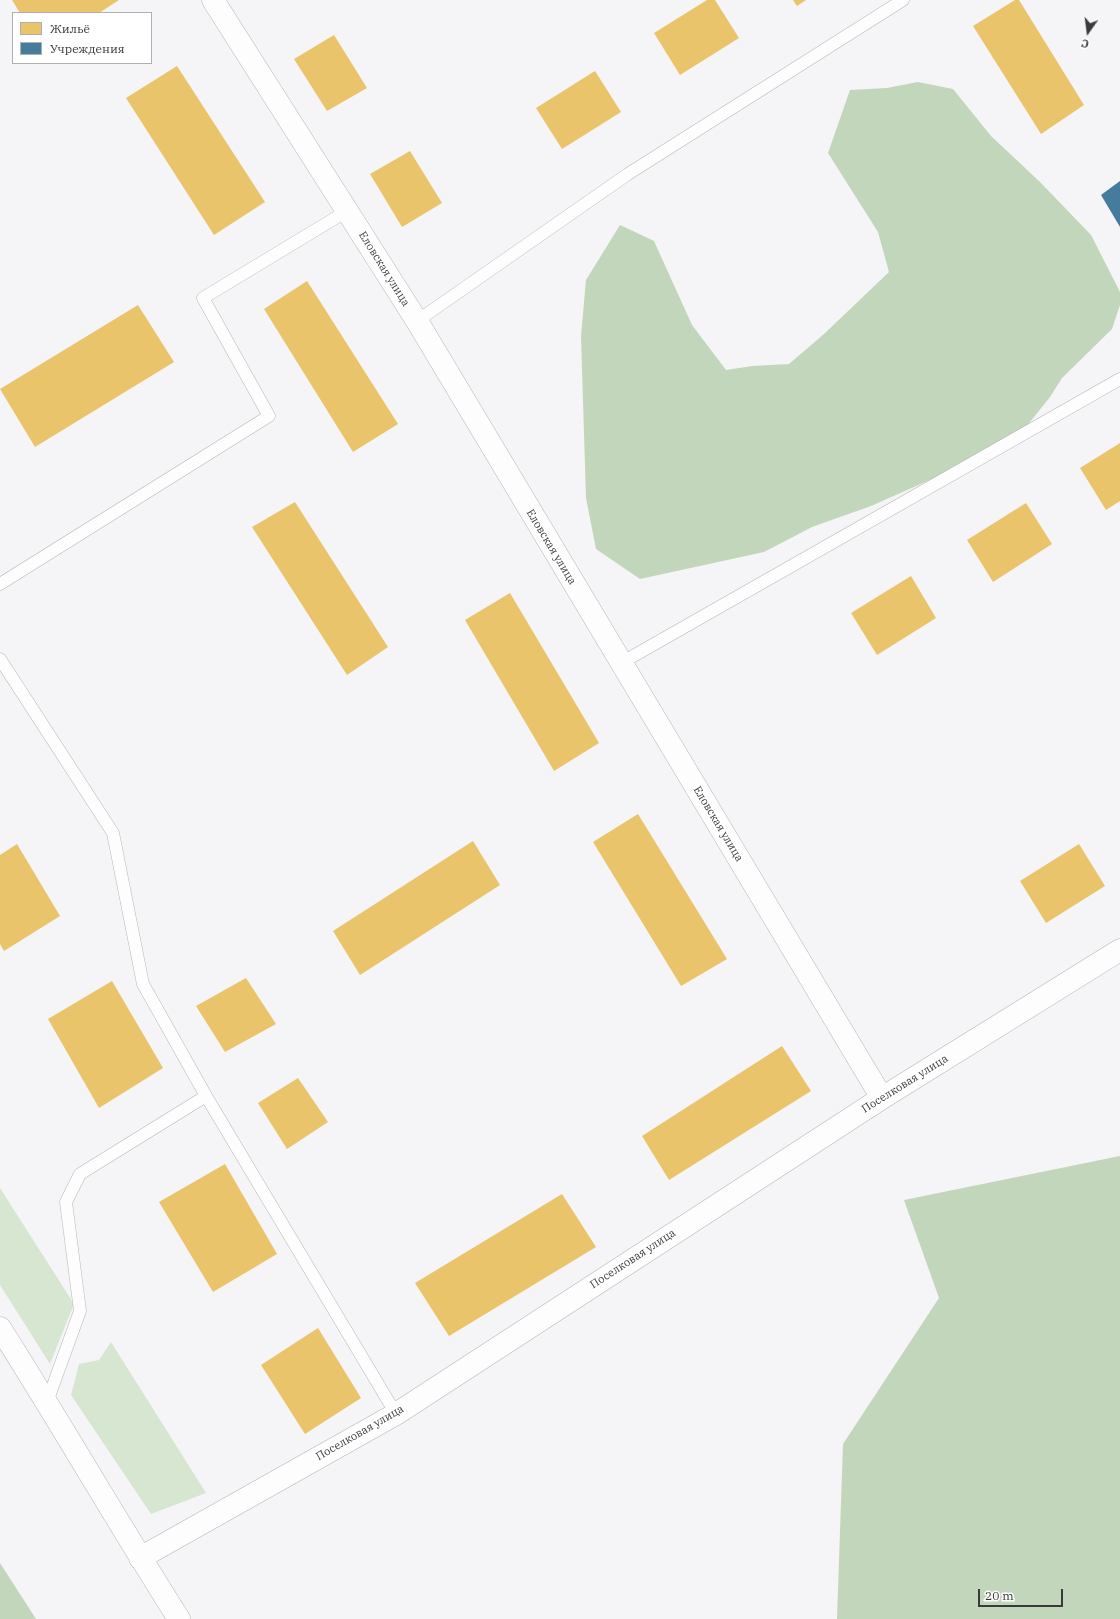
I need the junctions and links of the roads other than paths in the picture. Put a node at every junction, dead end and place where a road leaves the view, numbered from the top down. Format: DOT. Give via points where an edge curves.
graph roads {
  1 [pos="213,0"];
  2 [pos="903,0"];
  3 [pos="347,211"];
  4 [pos="417,321"];
  5 [pos="1120,379"];
  6 [pos="0,584"];
  7 [pos="0,659"];
  8 [pos="621,663"];
  9 [pos="1120,950"];
  10 [pos="206,1096"];
  11 [pos="882,1098"];
  12 [pos="0,1328"];
  13 [pos="47,1402"];
  14 [pos="396,1414"];
  15 [pos="140,1558"];
  16 [pos="179,1619"];
  1 -- 3 [label="street, Еловская улица"];
  2 -- 4 [label="lane" via="628,174"];
  3 -- 4 [label="street, Еловская улица"];
  3 -- 6 [label="lane" via="203,298 269,416"];
  4 -- 8 [label="street, Еловская улица"];
  5 -- 8 [label="lane"];
  7 -- 10 [label="lane" via="113,833 143,984"];
  8 -- 11 [label="street, Еловская улица"];
  9 -- 11 [label="street, Поселковая улица"];
  10 -- 13 [label="lane" via="80,1174 66,1202 80,1311"];
  10 -- 14 [label="lane"];
  11 -- 14 [label="street, Поселковая улица"];
  12 -- 13 [label="street"];
  13 -- 15 [label="street"];
  14 -- 15 [label="street, Поселковая улица"];
  15 -- 16 [label="street"];
}
